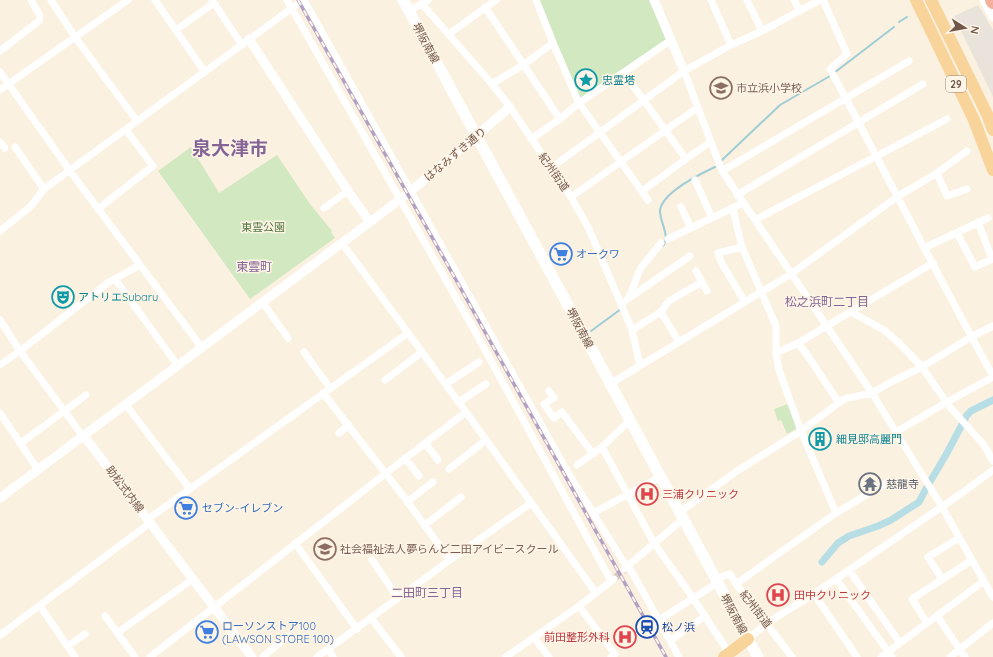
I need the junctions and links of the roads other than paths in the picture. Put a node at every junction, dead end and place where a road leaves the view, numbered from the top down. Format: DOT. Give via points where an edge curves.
graph roads {
  1 [pos="31,0"];
  2 [pos="51,0"];
  3 [pos="128,0"];
  4 [pos="155,0"];
  5 [pos="287,0"];
  6 [pos="304,0"];
  7 [pos="403,0"];
  8 [pos="496,0"];
  9 [pos="536,0"];
  10 [pos="711,0"];
  11 [pos="747,0"];
  12 [pos="794,0"];
  13 [pos="820,0"];
  14 [pos="823,0"];
  15 [pos="916,0"];
  16 [pos="931,0"];
  17 [pos="984,0"];
  18 [pos="213,1"];
  19 [pos="657,1"];
  20 [pos="425,2"];
  21 [pos="485,7"];
  22 [pos="292,8"];
  23 [pos="409,11"];
  24 [pos="800,12"];
  25 [pos="993,17"];
  26 [pos="176,30"];
  27 [pos="762,31"];
  28 [pos="449,34"];
  29 [pos="75,37"];
  30 [pos="671,40"];
  31 [pos="246,42"];
  32 [pos="553,43"];
  33 [pos="731,45"];
  34 [pos="0,51"];
  35 [pos="909,61"];
  36 [pos="523,65"];
  37 [pos="204,71"];
  38 [pos="684,71"];
  39 [pos="0,72"];
  40 [pos="624,73"];
  41 [pos="8,84"];
  42 [pos="492,84"];
  43 [pos="923,84"];
  44 [pos="0,90"];
  45 [pos="845,98"];
  46 [pos="643,100"];
  47 [pos="579,103"];
  48 [pos="510,107"];
  49 [pos="697,108"];
  50 [pos="560,119"];
  51 [pos="947,119"];
  52 [pos="137,122"];
  53 [pos="858,123"];
  54 [pos="126,130"];
  55 [pos="665,130"];
  56 [pos="993,130"];
  57 [pos="600,132"];
  58 [pos="476,136"];
  59 [pos="531,139"];
  60 [pos="0,142"];
  61 [pos="710,142"];
  62 [pos="15,147"];
  63 [pos="5,148"];
  64 [pos="967,151"];
  65 [pos="876,158"];
  66 [pos="686,159"];
  67 [pos="621,162"];
  68 [pos="720,167"];
  69 [pos="550,168"];
  70 [pos="993,170"];
  71 [pos="70,171"];
  72 [pos="937,173"];
  73 [pos="695,180"];
  74 [pos="44,189"];
  75 [pos="967,189"];
  76 [pos="411,190"];
  77 [pos="348,191"];
  78 [pos="641,191"];
  79 [pos="737,195"];
  80 [pos="571,197"];
  81 [pos="897,197"];
  82 [pos="399,199"];
  83 [pos="648,200"];
  84 [pos="743,203"];
  85 [pos="681,207"];
  86 [pos="324,208"];
  87 [pos="733,208"];
  88 [pos="98,209"];
  89 [pos="712,218"];
  90 [pos="988,218"];
  91 [pos="755,220"];
  92 [pos="370,222"];
  93 [pos="978,222"];
  94 [pos="691,228"];
  95 [pos="0,231"];
  96 [pos="957,233"];
  97 [pos="342,243"];
  98 [pos="742,247"];
  99 [pos="924,248"];
  100 [pos="690,256"];
  101 [pos="933,263"];
  102 [pos="140,266"];
  103 [pos="696,271"];
  104 [pos="791,274"];
  105 [pos="115,279"];
  106 [pos="702,282"];
  107 [pos="708,291"];
  108 [pos="762,292"];
  109 [pos="629,298"];
  110 [pos="262,302"];
  111 [pos="745,302"];
  112 [pos="621,304"];
  113 [pos="661,312"];
  114 [pos="850,312"];
  115 [pos="0,320"];
  116 [pos="993,326"];
  117 [pos="826,327"];
  118 [pos="632,330"];
  119 [pos="408,333"];
  120 [pos="971,337"];
  121 [pos="288,338"];
  122 [pos="679,342"];
  123 [pos="798,343"];
  124 [pos="202,348"];
  125 [pos="20,351"];
  126 [pos="304,352"];
  127 [pos="422,352"];
  128 [pos="776,353"];
  129 [pos="479,362"];
  130 [pos="0,365"];
  131 [pos="640,365"];
  132 [pos="178,366"];
  133 [pos="922,367"];
  134 [pos="993,377"];
  135 [pos="385,380"];
  136 [pos="446,384"];
  137 [pos="486,384"];
  138 [pos="610,384"];
  139 [pos="330,388"];
  140 [pos="549,391"];
  141 [pos="323,393"];
  142 [pos="872,393"];
  143 [pos="86,395"];
  144 [pos="459,402"];
  145 [pos="947,402"];
  146 [pos="839,403"];
  147 [pos="126,404"];
  148 [pos="65,411"];
  149 [pos="466,412"];
  150 [pos="0,413"];
  151 [pos="630,420"];
  152 [pos="349,425"];
  153 [pos="801,430"];
  154 [pos="896,432"];
  155 [pos="339,433"];
  156 [pos="84,436"];
  157 [pos="486,440"];
  158 [pos="20,443"];
  159 [pos="425,443"];
  160 [pos="602,447"];
  161 [pos="593,454"];
  162 [pos="405,458"];
  163 [pos="438,460"];
  164 [pos="993,461"];
  165 [pos="577,465"];
  166 [pos="449,469"];
  167 [pos="38,470"];
  168 [pos="993,470"];
  169 [pos="568,473"];
  170 [pos="385,474"];
  171 [pos="419,476"];
  172 [pos="660,477"];
  173 [pos="556,480"];
  174 [pos="433,482"];
  175 [pos="888,482"];
  176 [pos="190,489"];
  177 [pos="627,494"];
  178 [pos="461,497"];
  179 [pos="0,498"];
  180 [pos="407,502"];
  181 [pos="531,503"];
  182 [pos="942,507"];
  183 [pos="593,513"];
  184 [pos="836,513"];
  185 [pos="681,516"];
  186 [pos="149,521"];
  187 [pos="425,525"];
  188 [pos="959,538"];
  189 [pos="295,543"];
  190 [pos="654,543"];
  191 [pos="372,560"];
  192 [pos="450,560"];
  193 [pos="972,560"];
  194 [pos="625,568"];
  195 [pos="849,570"];
  196 [pos="192,579"];
  197 [pos="716,579"];
  198 [pos="836,579"];
  199 [pos="942,579"];
  200 [pos="984,581"];
  201 [pos="736,584"];
  202 [pos="596,593"];
  203 [pos="814,594"];
  204 [pos="993,597"];
  205 [pos="398,598"];
  206 [pos="693,598"];
  207 [pos="40,606"];
  208 [pos="579,606"];
  209 [pos="214,607"];
  210 [pos="105,616"];
  211 [pos="705,616"];
  212 [pos="937,616"];
  213 [pos="371,618"];
  214 [pos="659,620"];
  215 [pos="767,623"];
  216 [pos="927,623"];
  217 [pos="993,623"];
  218 [pos="357,628"];
  219 [pos="117,633"];
  220 [pos="85,634"];
  221 [pos="0,635"];
  222 [pos="288,636"];
  223 [pos="534,638"];
  224 [pos="748,639"];
  225 [pos="670,641"];
  226 [pos="900,643"];
  227 [pos="68,646"];
  228 [pos="328,649"];
  229 [pos="959,649"];
  230 [pos="890,654"];
  231 [pos="726,655"];
  232 [pos="77,656"];
  233 [pos="135,657"];
  234 [pos="150,657"];
  235 [pos="252,657"];
  236 [pos="262,657"];
  237 [pos="317,657"];
  238 [pos="333,657"];
  239 [pos="401,657"];
  240 [pos="506,657"];
  241 [pos="549,657"];
  242 [pos="611,657"];
  243 [pos="679,657"];
  244 [pos="758,657"];
  245 [pos="792,657"];
  246 [pos="857,657"];
  247 [pos="881,657"];
  248 [pos="950,657"];
  249 [pos="966,657"];
  1 -- 34 [label="street" via="40,21"];
  2 -- 29 [label="street"];
  3 -- 29 [label="street"];
  4 -- 26 [label="street"];
  5 -- 22 [label="street"];
  6 -- 22 [label="street"];
  6 -- 76 [label="street"];
  7 -- 23 [label="main road, 堺阪南線"];
  8 -- 21 [label="street"];
  9 -- 32 [label="street"];
  10 -- 33 [label="street"];
  11 -- 27 [label="street"];
  12 -- 24 [label="street"];
  13 -- 24 [label="street"];
  14 -- 45 [label="street" via="847,54 830,69"];
  15 -- 70 [label="main road, 29" via="974,120"];
  16 -- 56 [label="main road, 29"];
  17 -- 25 [label="street"];
  18 -- 26 [label="street"];
  18 -- 31 [label="street"];
  19 -- 30 [label="street"];
  20 -- 23 [label="street"];
  20 -- 28 [label="street, 紀州街道"];
  21 -- 28 [label="street"];
  21 -- 36 [label="street"];
  22 -- 31 [label="street"];
  22 -- 82 [label="street"];
  23 -- 58 [label="main road, 堺阪南線"];
  24 -- 27 [label="street"];
  26 -- 37 [label="street"];
  27 -- 33 [label="street"];
  28 -- 42 [label="street, 紀州街道"];
  29 -- 41 [label="street"];
  29 -- 52 [label="street"];
  30 -- 38 [label="street"];
  30 -- 40 [label="street"];
  31 -- 37 [label="street"];
  31 -- 77 [label="street"];
  32 -- 36 [label="street"];
  32 -- 47 [label="street"];
  33 -- 38 [label="street"];
  35 -- 45 [label="street"];
  36 -- 42 [label="street"];
  36 -- 50 [label="street"];
  37 -- 52 [label="street"];
  38 -- 46 [label="street"];
  38 -- 49 [label="street"];
  39 -- 41 [label="street"];
  40 -- 46 [label="street"];
  40 -- 47 [label="street"];
  41 -- 44 [label="street"];
  41 -- 71 [label="street"];
  42 -- 48 [label="street, 紀州街道"];
  43 -- 53 [label="street"];
  45 -- 53 [label="street"];
  45 -- 68 [label="street"];
  46 -- 55 [label="street"];
  46 -- 57 [label="street"];
  47 -- 50 [label="street"];
  47 -- 57 [label="street"];
  48 -- 58 [label="street, はなみずき通り"];
  48 -- 59 [label="street, 紀州街道"];
  49 -- 55 [label="street"];
  49 -- 61 [label="street"];
  50 -- 59 [label="street"];
  51 -- 65 [label="street"];
  52 -- 54 [label="street"];
  53 -- 65 [label="street"];
  53 -- 79 [label="street"];
  54 -- 71 [label="street"];
  54 -- 88 [label="street" via="153,166"];
  55 -- 66 [label="street"];
  55 -- 67 [label="street"];
  57 -- 67 [label="street"];
  57 -- 69 [label="street"];
  58 -- 76 [label="street, はなみずき通り"];
  58 -- 138 [label="main road, 堺阪南線"];
  59 -- 69 [label="street, 紀州街道"];
  60 -- 63 [label="street"];
  61 -- 66 [label="street"];
  61 -- 68 [label="street"];
  62 -- 74 [label="street"];
  64 -- 72 [label="street"];
  65 -- 81 [label="street"];
  65 -- 91 [label="street"];
  66 -- 78 [label="street"];
  67 -- 78 [label="street"];
  67 -- 80 [label="street"];
  68 -- 79 [label="street"];
  69 -- 80 [label="street, 紀州街道"];
  71 -- 74 [label="street"];
  71 -- 88 [label="street"];
  72 -- 75 [label="street" via="947,196"];
  72 -- 81 [label="street"];
  73 -- 89 [label="street"];
  74 -- 95 [label="street" via="31,206"];
  76 -- 82 [label="street, はなみずき通り"];
  76 -- 169 [label="street"];
  77 -- 86 [label="street"];
  77 -- 92 [label="street"];
  78 -- 83 [label="street"];
  79 -- 84 [label="street"];
  80 -- 112 [label="street, 紀州街道" via="588,227"];
  81 -- 99 [label="street"];
  81 -- 104 [label="street"];
  82 -- 92 [label="street, はなみずき通り"];
  82 -- 173 [label="street"];
  84 -- 87 [label="street"];
  84 -- 91 [label="street"];
  85 -- 94 [label="street"];
  87 -- 89 [label="street"];
  87 -- 98 [label="street"];
  88 -- 102 [label="street"];
  89 -- 94 [label="street"];
  90 -- 93 [label="street"];
  91 -- 104 [label="street"];
  92 -- 97 [label="street, はなみずき通り"];
  93 -- 96 [label="street"];
  93 -- 96 [label="street" via="992,259 975,267"];
  94 -- 109 [label="street" via="665,241 640,269"];
  96 -- 99 [label="street"];
  97 -- 110 [label="street, はなみずき通り"];
  97 -- 119 [label="street"];
  98 -- 108 [label="street"];
  98 -- 111 [label="street" via="718,253"];
  99 -- 101 [label="street"];
  100 -- 109 [label="street"];
  101 -- 114 [label="street"];
  101 -- 120 [label="street"];
  102 -- 105 [label="street"];
  102 -- 124 [label="street"];
  103 -- 106 [label="street"];
  104 -- 108 [label="street"];
  104 -- 117 [label="street"];
  105 -- 125 [label="street"];
  105 -- 132 [label="street"];
  106 -- 107 [label="street"];
  106 -- 113 [label="street" via="668,301"];
  108 -- 111 [label="street"];
  108 -- 128 [label="street" via="776,326"];
  109 -- 112 [label="street"];
  110 -- 121 [label="street"];
  110 -- 124 [label="street, はなみずき通り"];
  111 -- 122 [label="street"];
  112 -- 118 [label="street, 紀州街道"];
  113 -- 118 [label="street"];
  113 -- 122 [label="street"];
  114 -- 117 [label="street"];
  114 -- 133 [label="street" via="884,330"];
  115 -- 125 [label="street, 助松式内線"];
  116 -- 120 [label="street"];
  117 -- 123 [label="street"];
  117 -- 142 [label="street"];
  118 -- 131 [label="street, 紀州街道"];
  119 -- 127 [label="street"];
  119 -- 139 [label="street"];
  120 -- 133 [label="street"];
  120 -- 134 [label="street"];
  122 -- 131 [label="street"];
  123 -- 128 [label="street"];
  123 -- 146 [label="street"];
  124 -- 132 [label="street, はなみずき通り"];
  125 -- 130 [label="street"];
  125 -- 148 [label="street, 助松式内線"];
  126 -- 139 [label="street"];
  127 -- 135 [label="street"];
  127 -- 136 [label="street"];
  128 -- 153 [label="street" via="779,370"];
  129 -- 136 [label="street"];
  131 -- 138 [label="street"];
  132 -- 147 [label="street, はなみずき通り"];
  133 -- 142 [label="street"];
  133 -- 145 [label="street"];
  134 -- 145 [label="street"];
  136 -- 144 [label="street"];
  137 -- 144 [label="street"];
  138 -- 151 [label="main road, 堺阪南線"];
  139 -- 141 [label="street"];
  140 -- 161 [label="street" via="554,398 544,404 554,418 562,412"];
  141 -- 152 [label="street"];
  141 -- 176 [label="street"];
  142 -- 146 [label="street" via="844,399"];
  142 -- 154 [label="street"];
  143 -- 148 [label="street"];
  144 -- 149 [label="street"];
  145 -- 154 [label="street"];
  145 -- 164 [label="street" via="984,445"];
  146 -- 153 [label="street"];
  147 -- 156 [label="street, はなみずき通り"];
  147 -- 176 [label="street"];
  148 -- 156 [label="street, 助松式内線"];
  148 -- 158 [label="street"];
  149 -- 157 [label="street"];
  149 -- 159 [label="street"];
  150 -- 158 [label="street"];
  151 -- 160 [label="street"];
  151 -- 172 [label="main road, 堺阪南線"];
  152 -- 155 [label="street"];
  152 -- 170 [label="street"];
  153 -- 184 [label="street"];
  153 -- 185 [label="street" via="737,470"];
  154 -- 182 [label="street"];
  156 -- 167 [label="street, はなみずき通り"];
  156 -- 186 [label="street, 助松式内線"];
  157 -- 166 [label="street"];
  157 -- 181 [label="street"];
  158 -- 167 [label="street"];
  159 -- 162 [label="street"];
  159 -- 163 [label="street"];
  160 -- 161 [label="street"];
  160 -- 177 [label="street"];
  161 -- 165 [label="street"];
  162 -- 170 [label="street"];
  162 -- 171 [label="street"];
  167 -- 179 [label="street, はなみずき通り"];
  168 -- 182 [label="street"];
  169 -- 173 [label="street"];
  169 -- 183 [label="street"];
  170 -- 180 [label="street"];
  170 -- 189 [label="street"];
  172 -- 177 [label="street"];
  172 -- 185 [label="main road, 堺阪南線"];
  173 -- 202 [label="street" via="613,580"];
  174 -- 180 [label="street"];
  175 -- 184 [label="street"];
  176 -- 186 [label="street"];
  177 -- 183 [label="street"];
  177 -- 190 [label="street"];
  178 -- 187 [label="street"];
  180 -- 187 [label="street"];
  181 -- 192 [label="street"];
  181 -- 202 [label="street"];
  182 -- 188 [label="street"];
  182 -- 195 [label="street"];
  183 -- 194 [label="street"];
  184 -- 201 [label="street"];
  185 -- 190 [label="street"];
  185 -- 197 [label="main road, 堺阪南線"];
  186 -- 196 [label="street, 助松式内線"];
  186 -- 207 [label="street"];
  187 -- 192 [label="street"];
  188 -- 193 [label="street"];
  188 -- 199 [label="street" via="928,558"];
  189 -- 209 [label="street"];
  189 -- 218 [label="street"];
  190 -- 194 [label="street"];
  190 -- 206 [label="street"];
  191 -- 205 [label="street"];
  192 -- 205 [label="street"];
  193 -- 199 [label="street"];
  193 -- 200 [label="street"];
  194 -- 214 [label="street" via="632,572"];
  195 -- 198 [label="street"];
  195 -- 226 [label="street"];
  196 -- 209 [label="street, 助松式内線"];
  196 -- 219 [label="street"];
  197 -- 201 [label="street, 紀州街道" via="730,574"];
  197 -- 206 [label="street" via="714,585"];
  197 -- 224 [label="main road, 堺阪南線"];
  198 -- 203 [label="street"];
  198 -- 230 [label="street"];
  199 -- 216 [label="street" via="912,599"];
  200 -- 204 [label="street"];
  200 -- 212 [label="street"];
  201 -- 215 [label="street, 紀州街道"];
  202 -- 208 [label="street"];
  203 -- 215 [label="street"];
  203 -- 246 [label="street"];
  205 -- 213 [label="street"];
  206 -- 211 [label="street"];
  206 -- 214 [label="street"];
  207 -- 221 [label="street"];
  207 -- 227 [label="street"];
  208 -- 223 [label="street"];
  208 -- 242 [label="street" via="615,654"];
  209 -- 234 [label="street"];
  209 -- 235 [label="street, 助松式内線"];
  210 -- 219 [label="street"];
  211 -- 225 [label="street"];
  211 -- 231 [label="street"];
  212 -- 216 [label="street"];
  212 -- 229 [label="street"];
  213 -- 218 [label="street"];
  213 -- 239 [label="street"];
  214 -- 225 [label="street"];
  215 -- 224 [label="street"];
  215 -- 245 [label="street, 紀州街道"];
  216 -- 226 [label="street"];
  217 -- 229 [label="street"];
  218 -- 228 [label="street"];
  219 -- 233 [label="street"];
  220 -- 227 [label="street"];
  222 -- 236 [label="street"];
  223 -- 240 [label="street"];
  223 -- 241 [label="street"];
  224 -- 231 [label="main road"];
  224 -- 244 [label="main road, 堺阪南線"];
  225 -- 243 [label="street"];
  226 -- 230 [label="street"];
  227 -- 232 [label="street"];
  228 -- 237 [label="street"];
  228 -- 238 [label="street"];
  229 -- 248 [label="street"];
  229 -- 249 [label="street"];
  230 -- 247 [label="street"];
}
